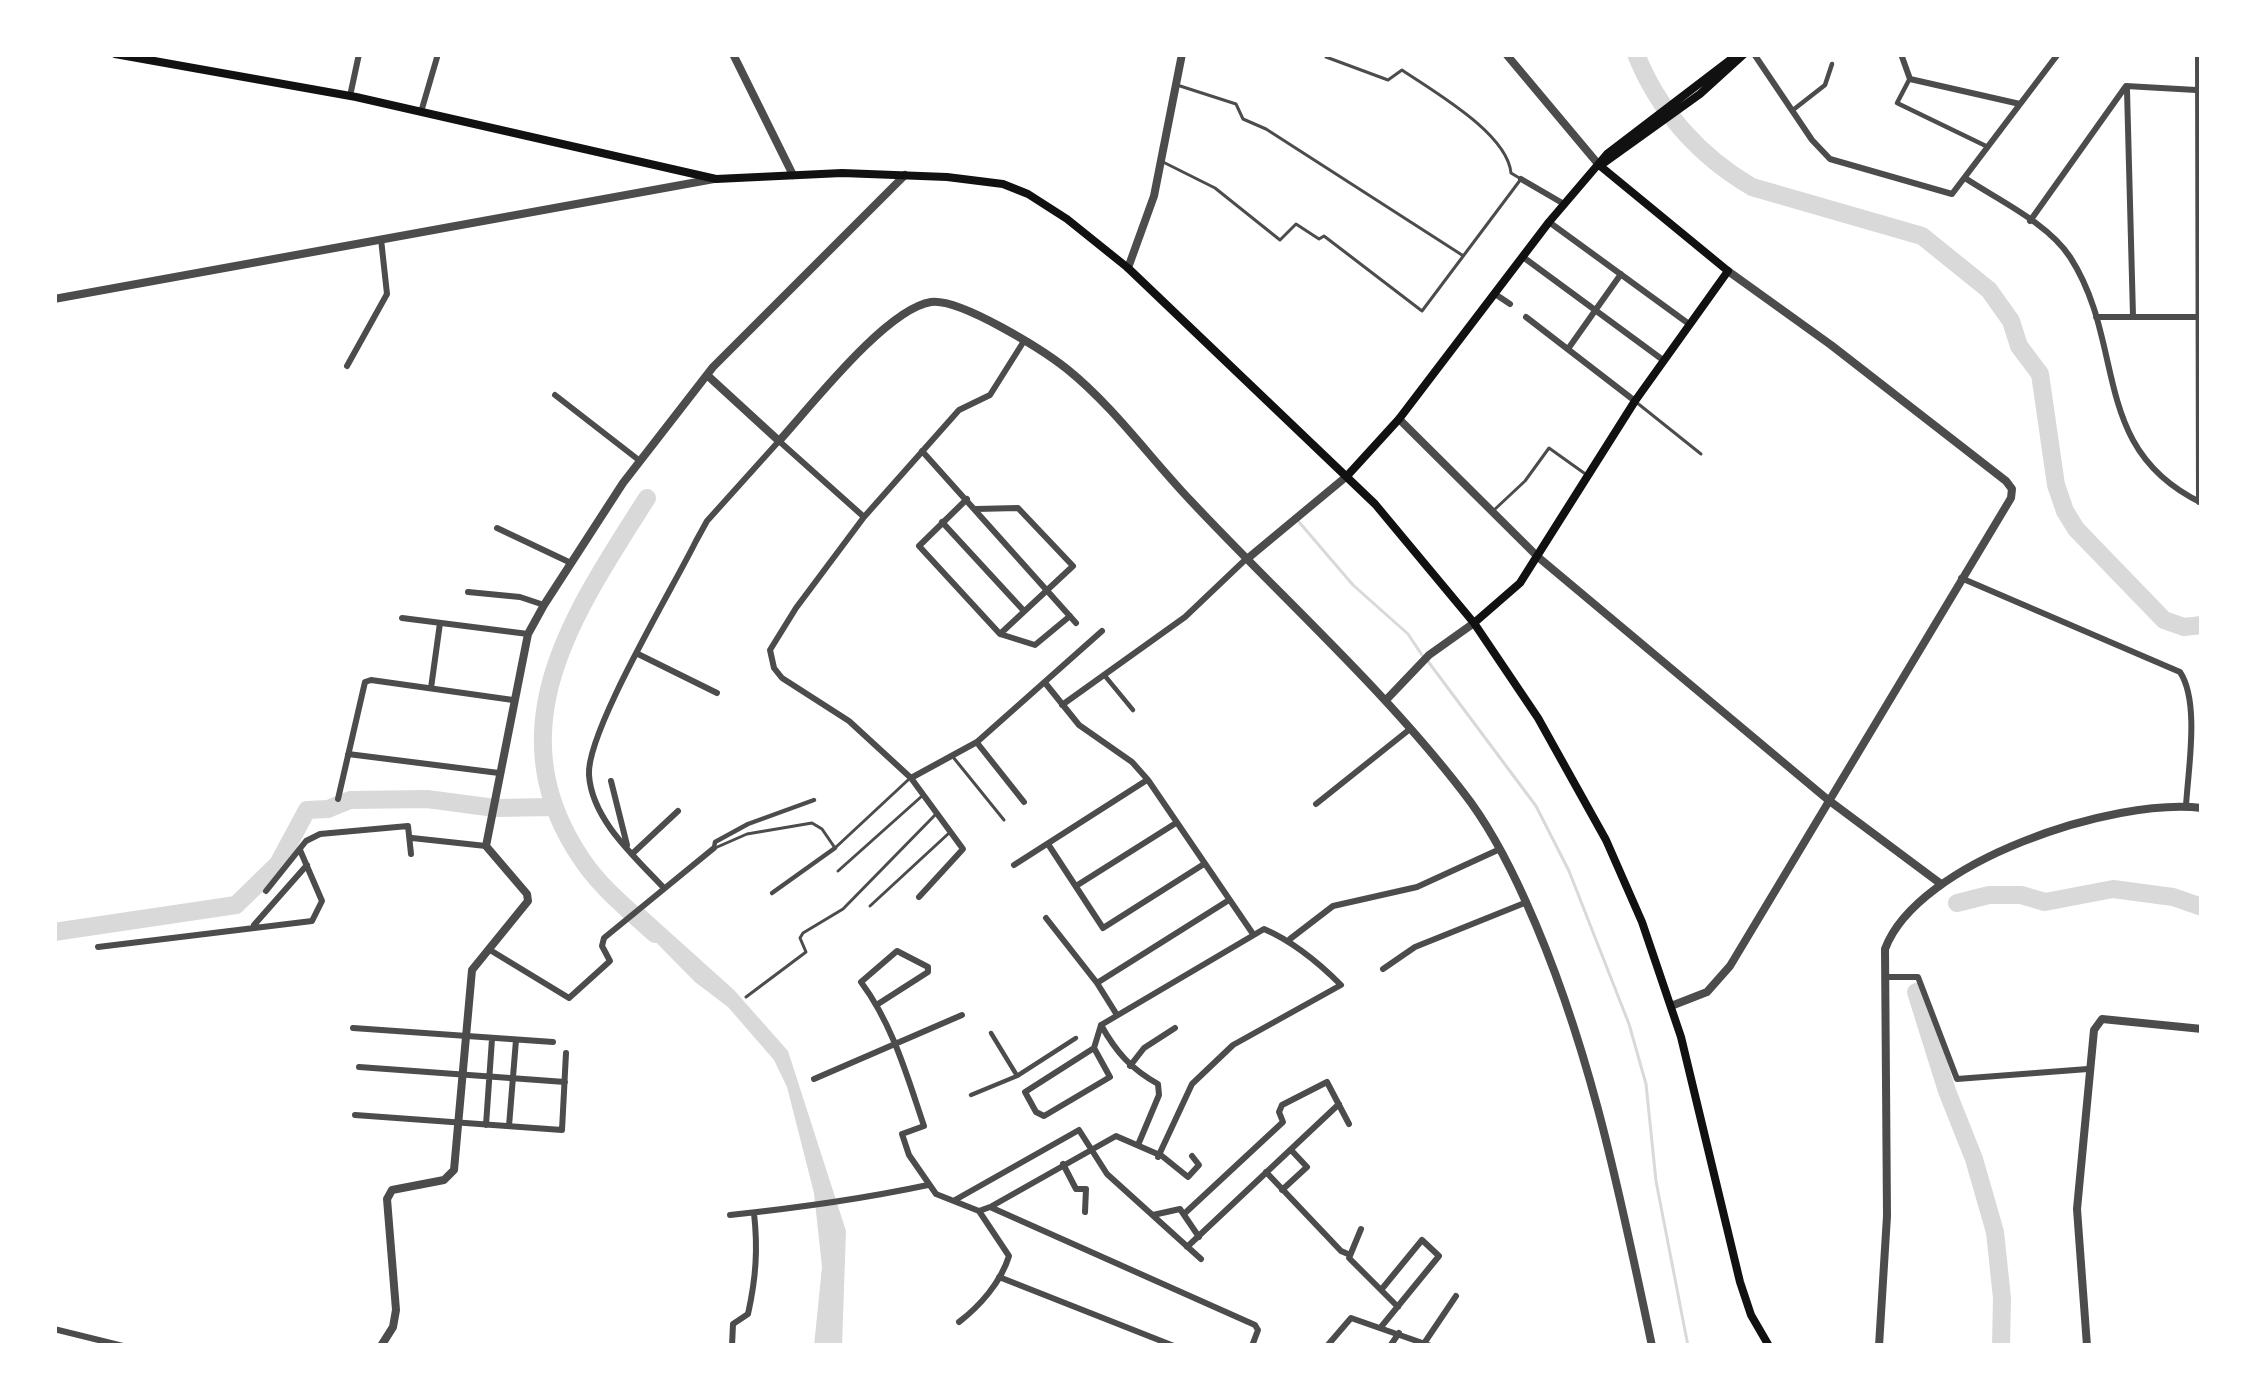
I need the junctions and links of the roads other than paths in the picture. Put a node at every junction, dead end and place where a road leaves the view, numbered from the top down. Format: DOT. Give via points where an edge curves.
graph roads {
  1 [pos="116,54"];
  2 [pos="359,54"];
  3 [pos="438,54"];
  4 [pos="733,54"];
  5 [pos="1182,54"];
  6 [pos="1506,54"];
  7 [pos="1741,54"];
  8 [pos="1754,54"];
  9 [pos="1901,54"];
  10 [pos="2058,54"];
  11 [pos="2198,54"];
  12 [pos="1326,56"];
  13 [pos="1832,64"];
  14 [pos="1910,80"];
  15 [pos="1177,85"];
  16 [pos="2126,86"];
  17 [pos="2200,90"];
  18 [pos="350,96"];
  19 [pos="2020,104"];
  20 [pos="1793,110"];
  21 [pos="422,112"];
  22 [pos="1988,147"];
  23 [pos="1162,162"];
  24 [pos="2200,162"];
  25 [pos="1600,166"];
  26 [pos="906,174"];
  27 [pos="793,175"];
  28 [pos="1966,178"];
  29 [pos="716,179"];
  30 [pos="1522,179"];
  31 [pos="1564,204"];
  32 [pos="2030,221"];
  33 [pos="1549,222"];
  34 [pos="381,239"];
  35 [pos="1463,256"];
  36 [pos="1523,257"];
  37 [pos="1128,268"];
  38 [pos="1728,271"];
  39 [pos="1621,274"];
  40 [pos="1495,294"];
  41 [pos="54,298"];
  42 [pos="1510,304"];
  43 [pos="1594,310"];
  44 [pos="1526,316"];
  45 [pos="2133,316"];
  46 [pos="2096,317"];
  47 [pos="2200,317"];
  48 [pos="1689,324"];
  49 [pos="1024,341"];
  50 [pos="1568,349"];
  51 [pos="1663,360"];
  52 [pos="347,366"];
  53 [pos="707,375"];
  54 [pos="2200,388"];
  55 [pos="555,395"];
  56 [pos="1635,401"];
  57 [pos="1399,419"];
  58 [pos="778,441"];
  59 [pos="922,451"];
  60 [pos="1701,454"];
  61 [pos="640,461"];
  62 [pos="2200,464"];
  63 [pos="1587,475"];
  64 [pos="1347,476"];
  65 [pos="967,499"];
  66 [pos="2200,503"];
  67 [pos="976,509"];
  68 [pos="1492,512"];
  69 [pos="865,518"];
  70 [pos="942,522"];
  71 [pos="497,528"];
  72 [pos="1538,557"];
  73 [pos="1246,559"];
  74 [pos="571,563"];
  75 [pos="1960,578"];
  76 [pos="1047,590"];
  77 [pos="467,592"];
  78 [pos="544,605"];
  79 [pos="1024,611"];
  80 [pos="1070,616"];
  81 [pos="402,618"];
  82 [pos="440,623"];
  83 [pos="1076,623"];
  84 [pos="1474,623"];
  85 [pos="1102,631"];
  86 [pos="528,634"];
  87 [pos="1000,634"];
  88 [pos="638,654"];
  89 [pos="1105,676"];
  90 [pos="1046,684"];
  91 [pos="431,688"];
  92 [pos="717,693"];
  93 [pos="1387,699"];
  94 [pos="513,700"];
  95 [pos="1062,704"];
  96 [pos="1132,710"];
  97 [pos="1410,729"];
  98 [pos="976,742"];
  99 [pos="348,754"];
  100 [pos="952,756"];
  101 [pos="499,773"];
  102 [pos="910,778"];
  103 [pos="1148,779"];
  104 [pos="611,781"];
  105 [pos="924,794"];
  106 [pos="338,799"];
  107 [pos="1827,799"];
  108 [pos="814,800"];
  109 [pos="1024,802"];
  110 [pos="1316,804"];
  111 [pos="2186,806"];
  112 [pos="2202,808"];
  113 [pos="678,811"];
  114 [pos="938,813"];
  115 [pos="1004,820"];
  116 [pos="1176,823"];
  117 [pos="951,832"];
  118 [pos="411,838"];
  119 [pos="1048,844"];
  120 [pos="486,846"];
  121 [pos="714,848"];
  122 [pos="835,848"];
  123 [pos="1500,849"];
  124 [pos="299,850"];
  125 [pos="630,852"];
  126 [pos="411,854"];
  127 [pos="1204,864"];
  128 [pos="307,865"];
  129 [pos="1014,865"];
  130 [pos="838,871"];
  131 [pos="1941,884"];
  132 [pos="1076,886"];
  133 [pos="664,888"];
  134 [pos="266,891"];
  135 [pos="772,893"];
  136 [pos="919,897"];
  137 [pos="1229,900"];
  138 [pos="1527,902"];
  139 [pos="870,906"];
  140 [pos="1046,919"];
  141 [pos="252,927"];
  142 [pos="1253,934"];
  143 [pos="1290,939"];
  144 [pos="98,946"];
  145 [pos="490,950"];
  146 [pos="1383,969"];
  147 [pos="1887,977"];
  148 [pos="1097,983"];
  149 [pos="746,997"];
  150 [pos="878,1004"];
  151 [pos="1671,1006"];
  152 [pos="962,1015"];
  153 [pos="1117,1015"];
  154 [pos="1101,1025"];
  155 [pos="353,1028"];
  156 [pos="1175,1028"];
  157 [pos="2202,1029"];
  158 [pos="991,1033"];
  159 [pos="466,1037"];
  160 [pos="1076,1038"];
  161 [pos="492,1039"];
  162 [pos="516,1040"];
  163 [pos="553,1042"];
  164 [pos="896,1042"];
  165 [pos="1094,1048"];
  166 [pos="566,1053"];
  167 [pos="1130,1066"];
  168 [pos="359,1067"];
  169 [pos="2088,1069"];
  170 [pos="1017,1076"];
  171 [pos="462,1077"];
  172 [pos="489,1078"];
  173 [pos="513,1079"];
  174 [pos="814,1079"];
  175 [pos="565,1082"];
  176 [pos="971,1095"];
  177 [pos="1339,1104"];
  178 [pos="355,1115"];
  179 [pos="458,1123"];
  180 [pos="1349,1124"];
  181 [pos="486,1125"];
  182 [pos="509,1127"];
  183 [pos="1138,1145"];
  184 [pos="1091,1149"];
  185 [pos="1291,1150"];
  186 [pos="1158,1155"];
  187 [pos="1192,1156"];
  188 [pos="1063,1164"];
  189 [pos="1266,1172"];
  190 [pos="928,1185"];
  191 [pos="1282,1190"];
  192 [pos="955,1200"];
  193 [pos="990,1207"];
  194 [pos="979,1211"];
  195 [pos="1085,1212"];
  196 [pos="754,1213"];
  197 [pos="1184,1214"];
  198 [pos="1152,1215"];
  199 [pos="730,1216"];
  200 [pos="1361,1229"];
  201 [pos="1199,1238"];
  202 [pos="1187,1247"];
  203 [pos="1348,1254"];
  204 [pos="1201,1259"];
  205 [pos="999,1277"];
  206 [pos="1381,1290"];
  207 [pos="1456,1296"];
  208 [pos="1398,1307"];
  209 [pos="958,1322"];
  210 [pos="1381,1327"];
  211 [pos="54,1329"];
  212 [pos="1399,1333"];
  213 [pos="1428,1344"];
  214 [pos="123,1346"];
  215 [pos="381,1346"];
  216 [pos="732,1346"];
  217 [pos="1174,1346"];
  218 [pos="1252,1346"];
  219 [pos="1327,1346"];
  220 [pos="1390,1346"];
  221 [pos="1652,1346"];
  222 [pos="1769,1346"];
  223 [pos="1879,1346"];
  224 [pos="2086,1346"];
  1 -- 18 [label="main road"];
  2 -- 18 [label="street"];
  3 -- 21 [label="street"];
  4 -- 27 [label="street"];
  5 -- 15 [label="street"];
  6 -- 25 [label="street"];
  7 -- 25 [label="main road"];
  8 -- 20 [label="street"];
  9 -- 14 [label="street"];
  10 -- 19 [label="street"];
  11 -- 17 [label="street"];
  12 -- 30 [label="lane" via="1388,80 1402,70 1482,127"];
  13 -- 20 [label="street" via="1825,85"];
  14 -- 19 [label="street"];
  14 -- 22 [label="street" via="1898,103"];
  15 -- 23 [label="street"];
  15 -- 35 [label="lane" via="1236,104 1243,119"];
  16 -- 17 [label="street"];
  16 -- 32 [label="street"];
  16 -- 45 [label="street"];
  17 -- 24 [label="street"];
  18 -- 21 [label="main road"];
  19 -- 22 [label="street"];
  20 -- 28 [label="street" via="1830,159 1952,194"];
  21 -- 29 [label="main road"];
  22 -- 28 [label="street"];
  23 -- 35 [label="lane" via="1215,188 1280,240 1296,224 1324,236 1422,311"];
  23 -- 37 [label="street"];
  24 -- 47 [label="street"];
  25 -- 31 [label="main road"];
  25 -- 38 [label="main road"];
  26 -- 27 [label="main road"];
  26 -- 37 [label="main road" via="1028,194"];
  26 -- 53 [label="street"];
  27 -- 29 [label="main road"];
  28 -- 32 [label="street"];
  29 -- 34 [label="street"];
  30 -- 31 [label="street"];
  30 -- 35 [label="lane"];
  31 -- 33 [label="main road"];
  32 -- 46 [label="street" via="2068,254"];
  33 -- 36 [label="main road"];
  33 -- 39 [label="street"];
  34 -- 41 [label="street"];
  34 -- 52 [label="street" via="387,294"];
  36 -- 40 [label="main road"];
  36 -- 43 [label="street"];
  37 -- 64 [label="main road"];
  38 -- 48 [label="main road"];
  38 -- 75 [label="street" via="2012,489"];
  39 -- 43 [label="street"];
  39 -- 48 [label="street"];
  40 -- 42 [label="street"];
  40 -- 57 [label="main road"];
  43 -- 50 [label="street"];
  43 -- 51 [label="street"];
  44 -- 50 [label="street"];
  45 -- 46 [label="street"];
  45 -- 47 [label="street"];
  46 -- 66 [label="street" via="2138,452 2172,488"];
  47 -- 54 [label="street"];
  48 -- 51 [label="main road"];
  49 -- 58 [label="street" via="947,303 913,308 891,321"];
  49 -- 59 [label="street" via="990,395 959,410"];
  49 -- 73 [label="street" via="1108,407"];
  50 -- 56 [label="street"];
  51 -- 56 [label="main road"];
  53 -- 58 [label="street"];
  53 -- 61 [label="street"];
  54 -- 62 [label="street"];
  55 -- 61 [label="street"];
  56 -- 60 [label="lane"];
  56 -- 63 [label="main road"];
  57 -- 64 [label="main road"];
  57 -- 68 [label="street"];
  58 -- 69 [label="street"];
  58 -- 88 [label="street" via="707,521"];
  59 -- 65 [label="street"];
  59 -- 69 [label="street"];
  61 -- 74 [label="street"];
  62 -- 66 [label="street"];
  63 -- 68 [label="lane" via="1549,448"];
  63 -- 72 [label="main road"];
  64 -- 73 [label="street"];
  64 -- 84 [label="main road"];
  65 -- 67 [label="street"];
  65 -- 70 [label="street"];
  67 -- 76 [label="street"];
  67 -- 76 [label="street" via="1018,508 1072,562"];
  68 -- 72 [label="street"];
  69 -- 102 [label="street" via="772,640 770,658 782,678 849,721"];
  70 -- 79 [label="street"];
  70 -- 87 [label="street" via="919,542"];
  71 -- 74 [label="street"];
  72 -- 84 [label="main road"];
  72 -- 107 [label="street"];
  73 -- 89 [label="street"];
  73 -- 93 [label="street"];
  74 -- 78 [label="street"];
  75 -- 107 [label="street"];
  75 -- 111 [label="street" via="2180,672 2190,706"];
  76 -- 79 [label="street"];
  76 -- 80 [label="street"];
  77 -- 78 [label="street"];
  78 -- 86 [label="street"];
  79 -- 87 [label="street"];
  80 -- 83 [label="street"];
  80 -- 87 [label="street" via="1035,645"];
  81 -- 82 [label="street"];
  82 -- 86 [label="street"];
  82 -- 91 [label="street"];
  84 -- 93 [label="street"];
  84 -- 151 [label="main road" via="1570,769 1642,922"];
  85 -- 90 [label="street"];
  86 -- 94 [label="street"];
  88 -- 92 [label="street"];
  88 -- 125 [label="street" via="606,716 589,774 599,809"];
  89 -- 95 [label="street"];
  89 -- 96 [label="street"];
  90 -- 95 [label="street"];
  90 -- 98 [label="street"];
  91 -- 94 [label="street"];
  91 -- 99 [label="street" via="365,682"];
  93 -- 97 [label="street"];
  94 -- 101 [label="street"];
  95 -- 103 [label="street"];
  97 -- 110 [label="street"];
  97 -- 123 [label="street"];
  98 -- 100 [label="street"];
  98 -- 109 [label="street"];
  99 -- 101 [label="street"];
  99 -- 106 [label="street"];
  100 -- 102 [label="street"];
  100 -- 115 [label="lane"];
  101 -- 120 [label="street"];
  102 -- 105 [label="street"];
  102 -- 122 [label="lane"];
  103 -- 116 [label="street"];
  103 -- 119 [label="street"];
  104 -- 125 [label="street"];
  105 -- 114 [label="street"];
  105 -- 130 [label="lane"];
  107 -- 131 [label="street"];
  107 -- 151 [label="street" via="1719,982"];
  108 -- 121 [label="street" via="748,824"];
  111 -- 112 [label="street"];
  111 -- 131 [label="street" via="2054,829"];
  113 -- 125 [label="street"];
  114 -- 117 [label="street"];
  114 -- 149 [label="lane" via="843,908 803,933 806,952"];
  116 -- 127 [label="street"];
  116 -- 132 [label="street"];
  117 -- 136 [label="street" via="964,852"];
  117 -- 139 [label="lane"];
  118 -- 120 [label="street"];
  118 -- 124 [label="street" via="405,825 350,829 320,834"];
  118 -- 126 [label="street"];
  119 -- 129 [label="street"];
  119 -- 132 [label="street"];
  120 -- 145 [label="street" via="528,898"];
  121 -- 122 [label="lane" via="812,823"];
  121 -- 133 [label="street"];
  122 -- 135 [label="street"];
  123 -- 138 [label="street"];
  123 -- 143 [label="street" via="1417,887 1333,906"];
  124 -- 128 [label="street"];
  124 -- 134 [label="street"];
  125 -- 133 [label="street"];
  127 -- 132 [label="street" via="1107,928"];
  127 -- 137 [label="street"];
  128 -- 141 [label="street"];
  128 -- 141 [label="street" via="322,901 317,917"];
  131 -- 147 [label="street" via="1892,931"];
  133 -- 145 [label="street" via="602,940 610,961 567,999"];
  137 -- 142 [label="street"];
  137 -- 148 [label="street"];
  138 -- 146 [label="street" via="1415,947"];
  138 -- 221 [label="street" via="1590,1075"];
  140 -- 148 [label="street"];
  141 -- 144 [label="street"];
  142 -- 143 [label="street" via="1270,929"];
  142 -- 153 [label="street"];
  143 -- 186 [label="street" via="1341,985 1233,1045 1192,1084"];
  145 -- 159 [label="street" via="472,970"];
  147 -- 169 [label="street" via="1918,977 1957,1079"];
  147 -- 223 [label="street"];
  148 -- 153 [label="street"];
  150 -- 150 [label="street" via="861,982 894,952 928,967"];
  150 -- 164 [label="street"];
  151 -- 222 [label="main road" via="1740,1282"];
  152 -- 164 [label="street"];
  153 -- 154 [label="street"];
  154 -- 165 [label="street"];
  154 -- 167 [label="street"];
  155 -- 159 [label="street"];
  156 -- 167 [label="street"];
  157 -- 169 [label="street" via="2102,1019"];
  158 -- 170 [label="street"];
  159 -- 161 [label="street"];
  159 -- 171 [label="street"];
  160 -- 170 [label="street"];
  161 -- 162 [label="street"];
  161 -- 172 [label="street"];
  162 -- 163 [label="street"];
  162 -- 173 [label="street"];
  164 -- 174 [label="street"];
  164 -- 190 [label="street" via="924,1126 902,1134"];
  165 -- 165 [label="street" via="1025,1092 1036,1112 1044,1116 1110,1077"];
  166 -- 175 [label="street"];
  167 -- 183 [label="street" via="1160,1089"];
  168 -- 171 [label="street"];
  169 -- 224 [label="street" via="2077,1209"];
  170 -- 176 [label="street"];
  171 -- 172 [label="street"];
  171 -- 179 [label="street"];
  172 -- 173 [label="street"];
  172 -- 181 [label="street"];
  173 -- 175 [label="street"];
  173 -- 182 [label="street"];
  175 -- 182 [label="street" via="562,1130"];
  177 -- 180 [label="street"];
  177 -- 185 [label="street"];
  177 -- 197 [label="street" via="1327,1082 1282,1105 1281,1124"];
  178 -- 179 [label="street"];
  179 -- 181 [label="street"];
  179 -- 215 [label="street" via="450,1177 392,1190 387,1199 396,1310"];
  181 -- 182 [label="street"];
  183 -- 184 [label="street" via="1118,1136"];
  183 -- 186 [label="street"];
  184 -- 188 [label="street"];
  184 -- 192 [label="street" via="1076,1130"];
  184 -- 198 [label="street"];
  185 -- 189 [label="street"];
  185 -- 191 [label="street" via="1307,1167"];
  186 -- 187 [label="street" via="1188,1177 1199,1166"];
  188 -- 193 [label="street"];
  188 -- 195 [label="street" via="1076,1189 1086,1189"];
  189 -- 191 [label="street"];
  189 -- 201 [label="street"];
  190 -- 192 [label="street"];
  190 -- 196 [label="street"];
  191 -- 203 [label="street"];
  192 -- 194 [label="street"];
  193 -- 194 [label="street"];
  193 -- 218 [label="street" via="1255,1324"];
  194 -- 205 [label="street" via="1009,1256"];
  196 -- 199 [label="street"];
  196 -- 216 [label="street" via="759,1257 748,1314 733,1324"];
  197 -- 198 [label="street" via="1177,1208"];
  197 -- 201 [label="street"];
  198 -- 202 [label="street"];
  200 -- 203 [label="street"];
  201 -- 202 [label="street"];
  202 -- 204 [label="street"];
  203 -- 206 [label="street"];
  205 -- 209 [label="street"];
  205 -- 217 [label="street"];
  206 -- 208 [label="street"];
  206 -- 208 [label="street" via="1422,1240 1438,1256"];
  207 -- 213 [label="street"];
  208 -- 210 [label="street"];
  210 -- 212 [label="street"];
  210 -- 219 [label="street" via="1348,1319"];
  211 -- 214 [label="street"];
  212 -- 213 [label="street"];
  212 -- 220 [label="street"];
}
